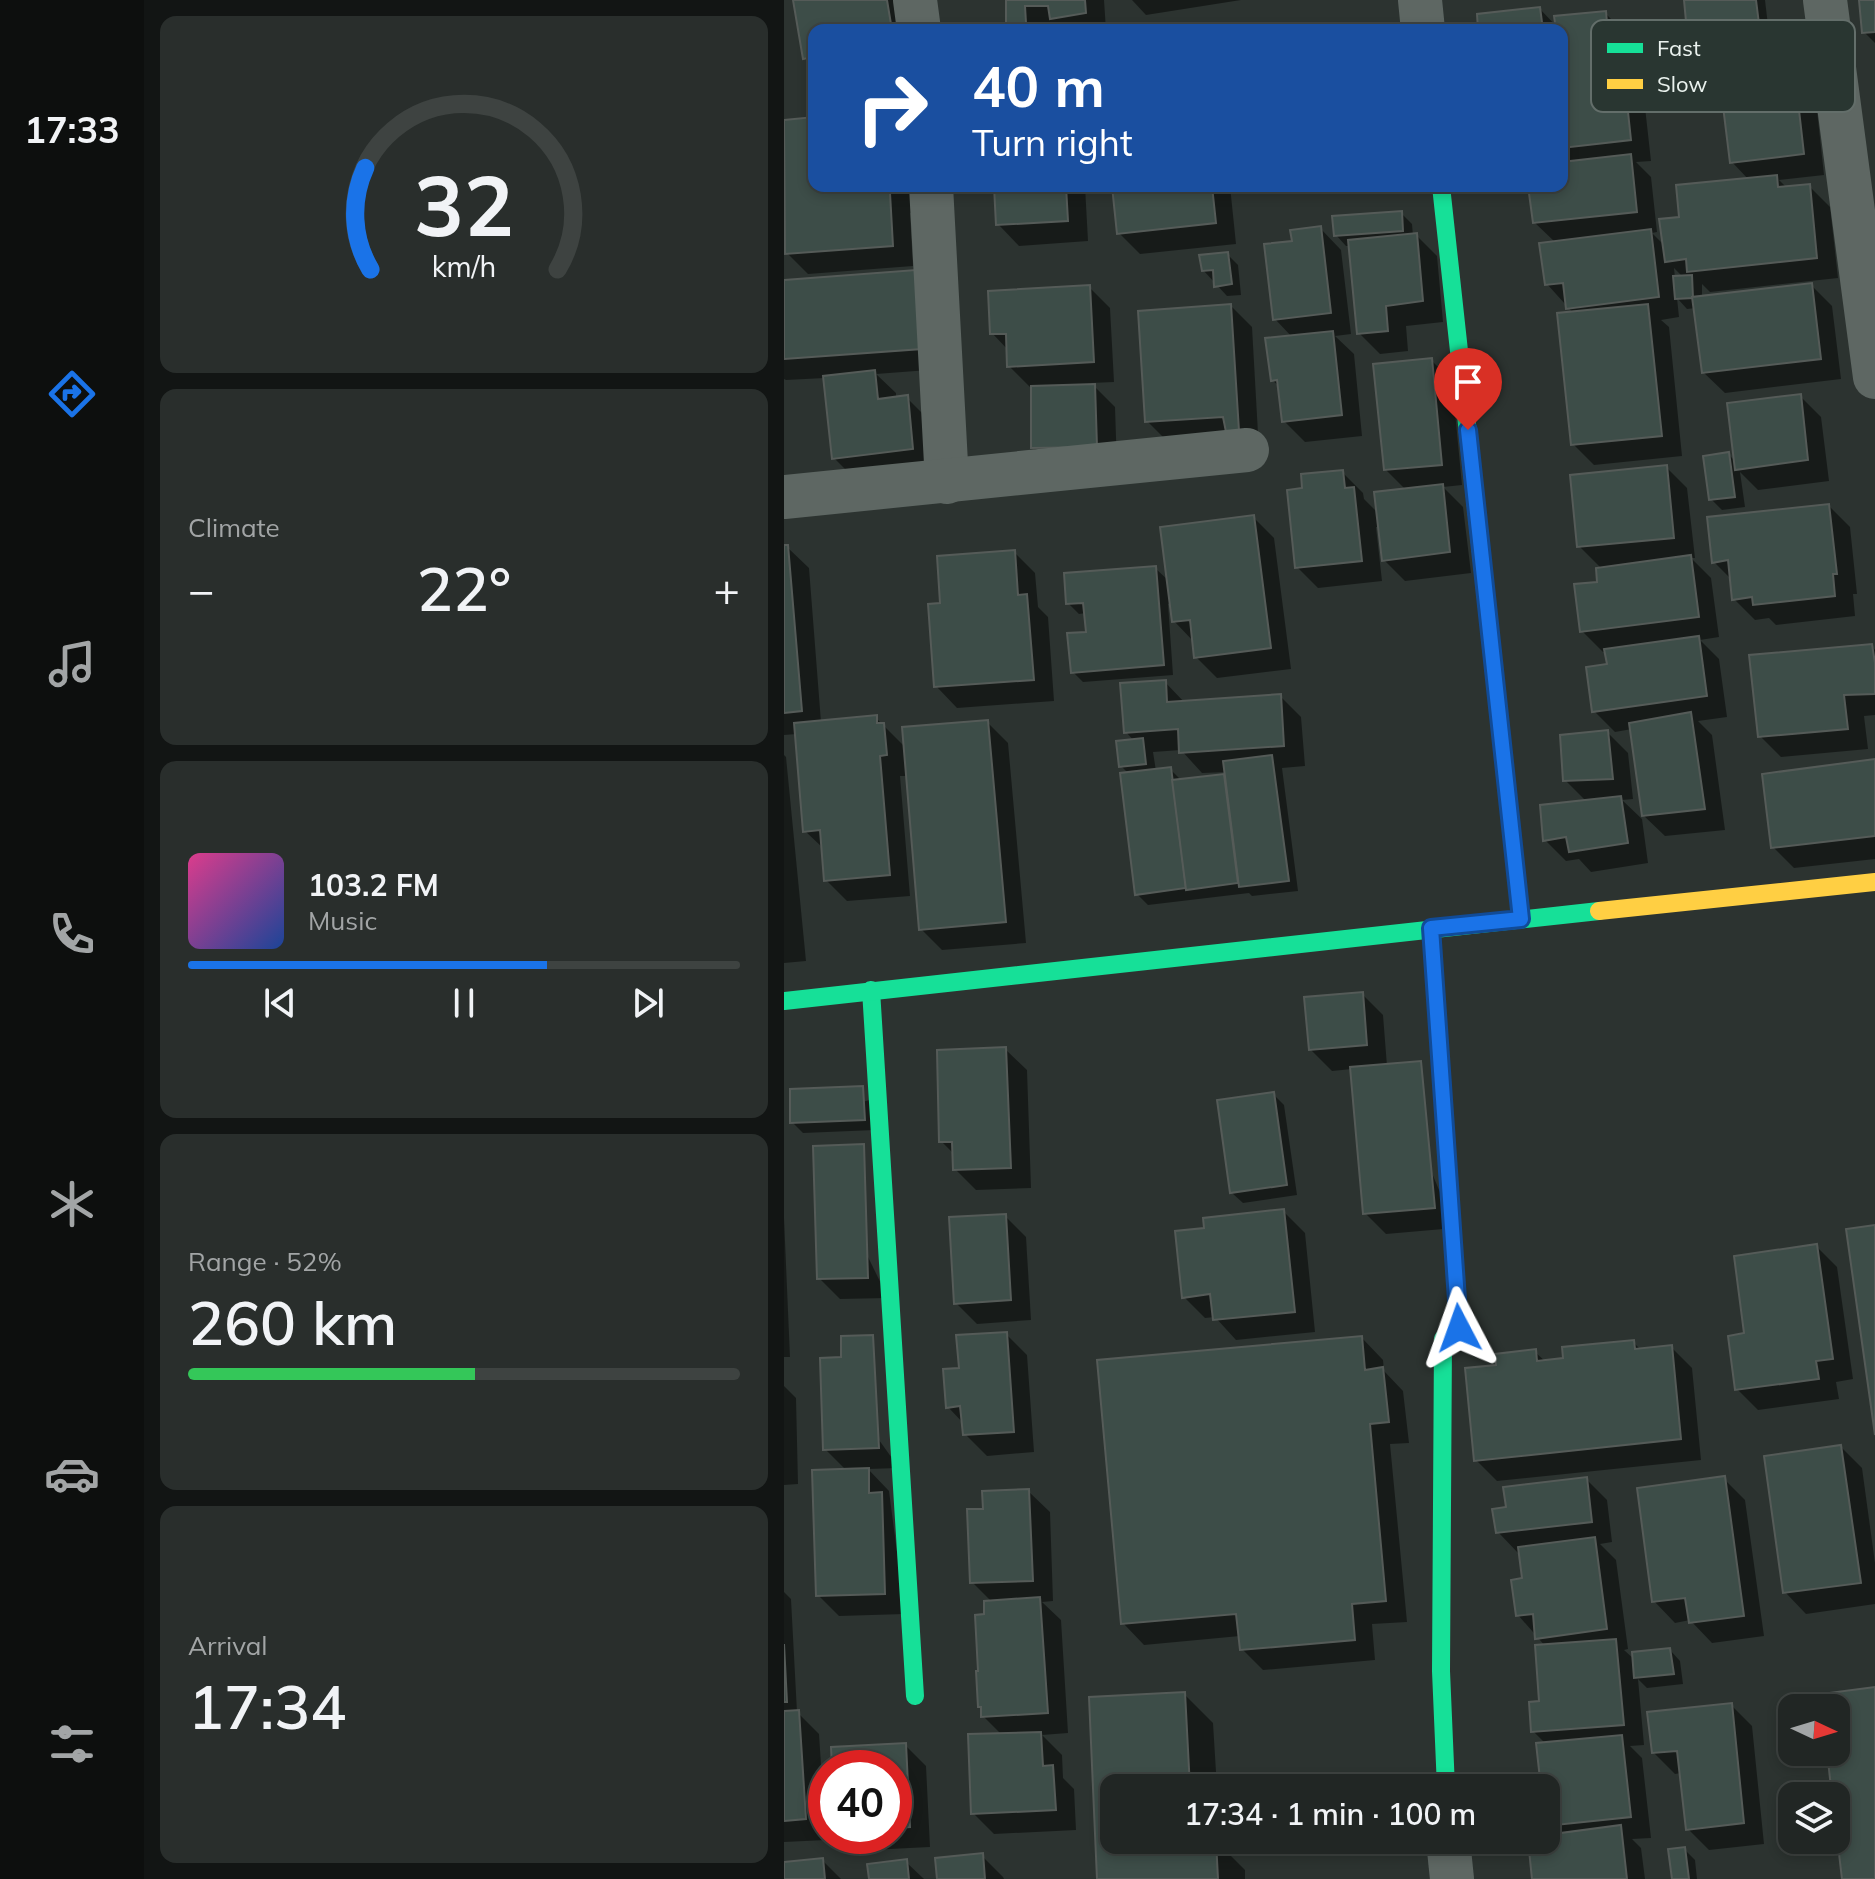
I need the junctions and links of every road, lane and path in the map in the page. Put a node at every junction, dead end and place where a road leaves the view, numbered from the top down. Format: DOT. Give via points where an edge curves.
graph roads {
  1 [pos="915,0"];
  2 [pos="1420,0"];
  3 [pos="1825,0"];
  4 [pos="1828,20"];
  5 [pos="918,24"];
  6 [pos="1422,24"];
  7 [pos="1840,112"];
  8 [pos="931,192"];
  9 [pos="1442,192"];
  10 [pos="1875,377"];
  11 [pos="1247,450"];
  12 [pos="947,482"];
  13 [pos="784,497"];
  14 [pos="1875,882"];
  15 [pos="1521,919"];
  16 [pos="1431,928"];
  17 [pos="871,990"];
  18 [pos="784,1001"];
  19 [pos="915,1696"];
  20 [pos="1445,1774"];
  21 [pos="1449,1854"];
  22 [pos="1452,1879"];
  1 -- 5 [label="street"];
  2 -- 6 [label="street"];
  3 -- 4 [label="street"];
  7 -- 10 [label="street"];
  8 -- 12 [label="street"];
  9 -- 15 [label="street"];
  11 -- 12 [label="street"];
  12 -- 13 [label="street"];
  14 -- 15 [label="street"];
  15 -- 16 [label="street"];
  16 -- 17 [label="street"];
  16 -- 20 [label="street" via="1459,1328 1443,1339"];
  17 -- 18 [label="street"];
  17 -- 19 [label="street"];
  21 -- 22 [label="street"];
}
